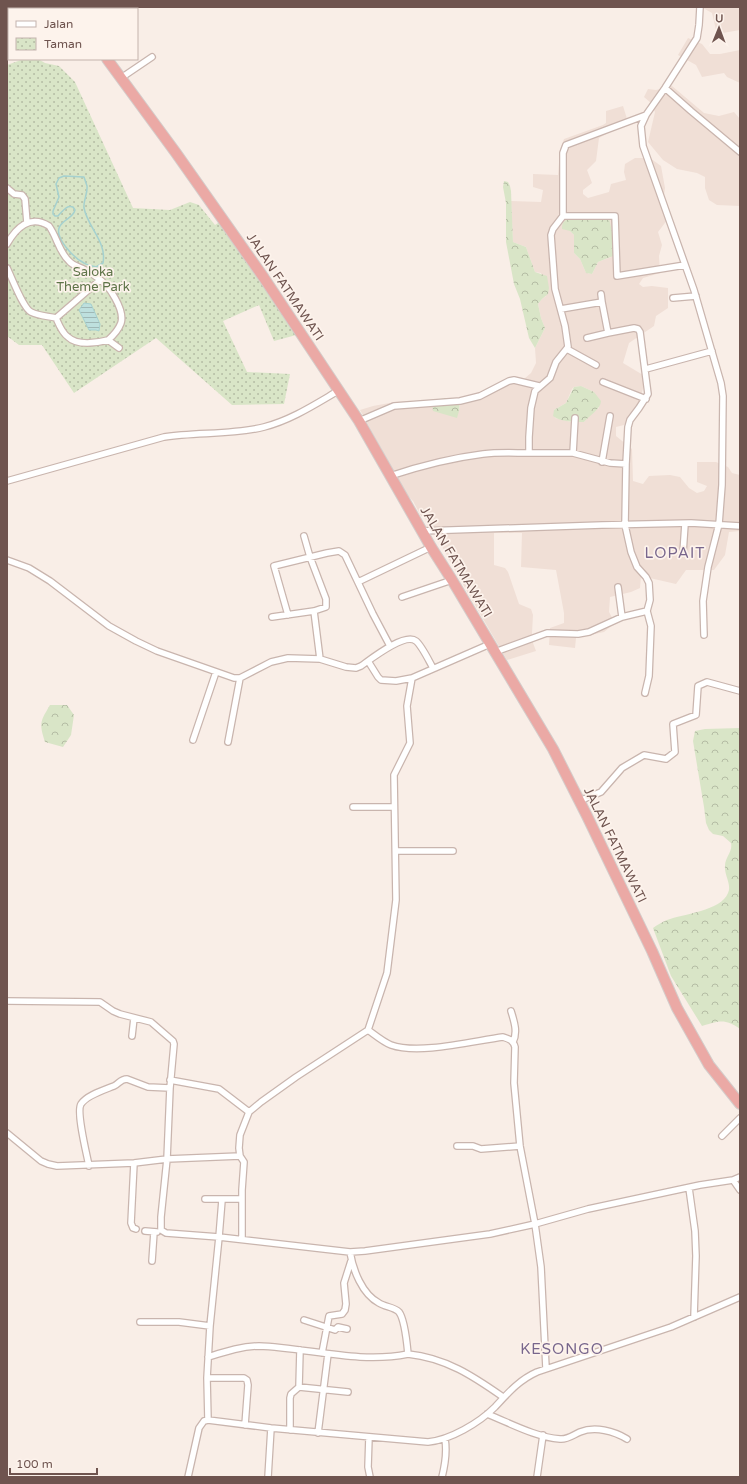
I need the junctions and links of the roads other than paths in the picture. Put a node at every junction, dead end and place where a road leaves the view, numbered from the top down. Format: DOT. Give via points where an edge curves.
graph roads {
  1 [pos="700,7"];
  2 [pos="152,58"];
  3 [pos="108,60"];
  4 [pos="121,78"];
  5 [pos="665,88"];
  6 [pos="646,116"];
  7 [pos="740,152"];
  8 [pos="7,188"];
  9 [pos="563,216"];
  10 [pos="27,222"];
  11 [pos="7,244"];
  12 [pos="685,265"];
  13 [pos="7,268"];
  14 [pos="100,280"];
  15 [pos="601,294"];
  16 [pos="696,296"];
  17 [pos="673,298"];
  18 [pos="602,302"];
  19 [pos="560,309"];
  20 [pos="56,318"];
  21 [pos="608,334"];
  22 [pos="586,338"];
  23 [pos="108,340"];
  24 [pos="119,348"];
  25 [pos="567,349"];
  26 [pos="712,351"];
  27 [pos="596,365"];
  28 [pos="646,369"];
  29 [pos="604,382"];
  30 [pos="539,386"];
  31 [pos="338,391"];
  32 [pos="646,399"];
  33 [pos="610,416"];
  34 [pos="575,418"];
  35 [pos="359,421"];
  36 [pos="529,453"];
  37 [pos="573,453"];
  38 [pos="602,462"];
  39 [pos="626,464"];
  40 [pos="389,476"];
  41 [pos="7,482"];
  42 [pos="685,524"];
  43 [pos="719,524"];
  44 [pos="625,525"];
  45 [pos="740,526"];
  46 [pos="422,531"];
  47 [pos="304,536"];
  48 [pos="430,547"];
  49 [pos="683,553"];
  50 [pos="310,558"];
  51 [pos="7,560"];
  52 [pos="452,580"];
  53 [pos="358,582"];
  54 [pos="618,587"];
  55 [pos="402,597"];
  56 [pos="314,611"];
  57 [pos="647,611"];
  58 [pos="288,615"];
  59 [pos="272,617"];
  60 [pos="622,617"];
  61 [pos="704,635"];
  62 [pos="390,646"];
  63 [pos="492,648"];
  64 [pos="320,659"];
  65 [pos="368,661"];
  66 [pos="433,668"];
  67 [pos="216,672"];
  68 [pos="240,678"];
  69 [pos="412,678"];
  70 [pos="740,691"];
  71 [pos="645,693"];
  72 [pos="193,740"];
  73 [pos="228,742"];
  74 [pos="579,801"];
  75 [pos="353,807"];
  76 [pos="394,807"];
  77 [pos="396,851"];
  78 [pos="453,851"];
  79 [pos="7,1001"];
  80 [pos="511,1011"];
  81 [pos="134,1018"];
  82 [pos="368,1030"];
  83 [pos="132,1036"];
  84 [pos="513,1042"];
  85 [pos="170,1080"];
  86 [pos="170,1088"];
  87 [pos="740,1104"];
  88 [pos="249,1112"];
  89 [pos="740,1118"];
  90 [pos="7,1133"];
  91 [pos="722,1136"];
  92 [pos="457,1146"];
  93 [pos="520,1146"];
  94 [pos="240,1156"];
  95 [pos="167,1159"];
  96 [pos="134,1163"];
  97 [pos="89,1166"];
  98 [pos="740,1177"];
  99 [pos="733,1180"];
  100 [pos="689,1188"];
  101 [pos="740,1190"];
  102 [pos="206,1199"];
  103 [pos="242,1199"];
  104 [pos="222,1200"];
  105 [pos="536,1224"];
  106 [pos="136,1230"];
  107 [pos="145,1231"];
  108 [pos="154,1232"];
  109 [pos="163,1232"];
  110 [pos="219,1237"];
  111 [pos="242,1240"];
  112 [pos="350,1252"];
  113 [pos="152,1261"];
  114 [pos="351,1261"];
  115 [pos="740,1297"];
  116 [pos="694,1318"];
  117 [pos="304,1320"];
  118 [pos="140,1322"];
  119 [pos="210,1326"];
  120 [pos="327,1328"];
  121 [pos="347,1329"];
  122 [pos="300,1350"];
  123 [pos="325,1353"];
  124 [pos="408,1354"];
  125 [pos="208,1357"];
  126 [pos="546,1368"];
  127 [pos="208,1378"];
  128 [pos="299,1387"];
  129 [pos="324,1389"];
  130 [pos="348,1392"];
  131 [pos="503,1397"];
  132 [pos="487,1414"];
  133 [pos="208,1420"];
  134 [pos="245,1425"];
  135 [pos="271,1428"];
  136 [pos="290,1430"];
  137 [pos="318,1432"];
  138 [pos="543,1435"];
  139 [pos="369,1437"];
  140 [pos="445,1439"];
  141 [pos="627,1439"];
  142 [pos="188,1477"];
  143 [pos="268,1477"];
  144 [pos="370,1477"];
  145 [pos="442,1477"];
  146 [pos="537,1477"];
  1 -- 5 [label="street" via="697,38"];
  2 -- 4 [label="street"];
  3 -- 4 [label="highway, JALAN FATMAWATI"];
  4 -- 31 [label="highway, JALAN FATMAWATI" via="267,283"];
  5 -- 6 [label="street"];
  5 -- 7 [label="street"];
  6 -- 9 [label="street" via="566,145 563,153"];
  6 -- 12 [label="street" via="641,126 643,146"];
  8 -- 10 [label="street" via="25,199"];
  9 -- 12 [label="street" via="615,216 617,276"];
  9 -- 19 [label="street" via="551,235 555,289"];
  10 -- 11 [label="street" via="16,230"];
  10 -- 14 [label="street" via="45,223 49,226 70,262"];
  12 -- 16 [label="street"];
  13 -- 20 [label="street" via="27,309"];
  14 -- 20 [label="street"];
  14 -- 23 [label="street" via="110,291 120,311 121,322 117,332"];
  15 -- 18 [label="street"];
  16 -- 17 [label="street"];
  16 -- 26 [label="street"];
  18 -- 19 [label="street"];
  18 -- 21 [label="street"];
  19 -- 25 [label="street"];
  20 -- 23 [label="street" via="68,338 99,343"];
  21 -- 22 [label="street"];
  21 -- 28 [label="street" via="638,329"];
  23 -- 24 [label="street"];
  25 -- 27 [label="street"];
  25 -- 30 [label="street" via="556,362 550,378"];
  26 -- 28 [label="street"];
  26 -- 43 [label="street" via="723,396"];
  28 -- 32 [label="street"];
  29 -- 32 [label="street"];
  30 -- 35 [label="street" via="509,381 480,396 394,406"];
  30 -- 36 [label="street" via="535,391 531,408"];
  31 -- 35 [label="highway, JALAN FATMAWATI"];
  31 -- 41 [label="street" via="292,417 264,427 164,437"];
  32 -- 39 [label="street" via="630,420"];
  33 -- 38 [label="street"];
  34 -- 37 [label="street"];
  35 -- 40 [label="highway, JALAN FATMAWATI"];
  36 -- 37 [label="street"];
  36 -- 40 [label="street" via="476,455 413,468"];
  37 -- 38 [label="street"];
  38 -- 39 [label="street"];
  39 -- 44 [label="street"];
  40 -- 46 [label="highway, JALAN FATMAWATI"];
  42 -- 43 [label="street"];
  42 -- 44 [label="street"];
  42 -- 49 [label="street"];
  43 -- 45 [label="street"];
  43 -- 61 [label="street" via="708,567"];
  44 -- 46 [label="street"];
  44 -- 57 [label="street" via="636,565 649,583 650,600"];
  46 -- 48 [label="highway, JALAN FATMAWATI"];
  47 -- 50 [label="street"];
  48 -- 52 [label="highway, JALAN FATMAWATI"];
  48 -- 53 [label="street"];
  50 -- 53 [label="street" via="339,551 345,555"];
  50 -- 56 [label="street" via="327,602 326,607"];
  50 -- 58 [label="street" via="274,566"];
  51 -- 67 [label="street" via="29,568 50,581 109,626 157,651"];
  52 -- 55 [label="street"];
  52 -- 63 [label="highway, JALAN FATMAWATI"];
  53 -- 62 [label="street"];
  54 -- 60 [label="street"];
  56 -- 58 [label="street"];
  56 -- 64 [label="street"];
  57 -- 60 [label="street"];
  57 -- 71 [label="street" via="651,626 649,676"];
  58 -- 59 [label="street"];
  60 -- 63 [label="street" via="589,632 547,633"];
  62 -- 65 [label="street"];
  62 -- 66 [label="street" via="409,639 414,640"];
  63 -- 66 [label="street"];
  63 -- 74 [label="highway, JALAN FATMAWATI" via="553,749"];
  64 -- 65 [label="street" via="350,668 361,666"];
  64 -- 68 [label="street" via="288,658 271,662"];
  65 -- 69 [label="street" via="381,680 396,682"];
  66 -- 69 [label="street"];
  67 -- 68 [label="street"];
  67 -- 72 [label="street"];
  68 -- 73 [label="street"];
  69 -- 76 [label="street" via="407,706 410,743 394,775"];
  70 -- 74 [label="street" via="707,682 698,686 696,715 673,724 675,752 666,759 644,755 622,768 601,792"];
  74 -- 87 [label="highway, JALAN FATMAWATI" via="677,1008 709,1065"];
  75 -- 76 [label="street"];
  76 -- 77 [label="street"];
  77 -- 78 [label="street"];
  77 -- 82 [label="street" via="396,900 387,973"];
  79 -- 81 [label="street" via="100,1002 113,1011"];
  80 -- 84 [label="street" via="515,1022"];
  81 -- 83 [label="street"];
  81 -- 85 [label="street" via="151,1022 173,1041"];
  82 -- 84 [label="street" via="390,1044 402,1048 451,1046 503,1037"];
  82 -- 88 [label="street" via="296,1077"];
  84 -- 93 [label="street"];
  85 -- 86 [label="street"];
  85 -- 88 [label="street" via="221,1090"];
  86 -- 95 [label="street"];
  86 -- 97 [label="street" via="148,1087 123,1079 82,1103 80,1110"];
  88 -- 94 [label="street" via="240,1135"];
  89 -- 91 [label="street"];
  90 -- 97 [label="street" via="48,1164"];
  92 -- 93 [label="street" via="481,1149"];
  93 -- 105 [label="street"];
  94 -- 95 [label="street"];
  94 -- 103 [label="street" via="244,1162"];
  95 -- 96 [label="street"];
  95 -- 109 [label="street" via="161,1217"];
  96 -- 97 [label="street"];
  96 -- 106 [label="street" via="131,1223"];
  98 -- 99 [label="street"];
  99 -- 100 [label="street"];
  99 -- 101 [label="street"];
  100 -- 105 [label="street" via="588,1209"];
  100 -- 116 [label="street" via="696,1256"];
  102 -- 104 [label="street"];
  103 -- 104 [label="street"];
  103 -- 111 [label="street"];
  104 -- 110 [label="street"];
  105 -- 112 [label="street" via="490,1234"];
  105 -- 126 [label="street" via="541,1267"];
  107 -- 108 [label="street"];
  108 -- 109 [label="street"];
  108 -- 113 [label="street"];
  109 -- 110 [label="street"];
  110 -- 111 [label="street"];
  110 -- 119 [label="street"];
  111 -- 112 [label="street"];
  112 -- 114 [label="street"];
  114 -- 120 [label="street" via="344,1283 344,1312 330,1315"];
  114 -- 124 [label="street" via="370,1297 398,1312 402,1317"];
  115 -- 116 [label="street"];
  116 -- 126 [label="street" via="633,1341"];
  117 -- 120 [label="street"];
  118 -- 119 [label="street" via="179,1322"];
  119 -- 125 [label="street"];
  120 -- 121 [label="street"];
  120 -- 123 [label="street"];
  122 -- 123 [label="street"];
  122 -- 125 [label="street" via="258,1346 230,1350"];
  122 -- 128 [label="street"];
  123 -- 124 [label="street" via="380,1357"];
  123 -- 129 [label="street"];
  124 -- 131 [label="street" via="435,1358 466,1373"];
  125 -- 127 [label="street"];
  126 -- 131 [label="street" via="526,1377"];
  127 -- 133 [label="street"];
  127 -- 134 [label="street" via="247,1380"];
  128 -- 129 [label="street"];
  128 -- 136 [label="street" via="293,1391 290,1398"];
  129 -- 130 [label="street"];
  129 -- 137 [label="street"];
  131 -- 132 [label="street"];
  132 -- 138 [label="street"];
  132 -- 140 [label="street"];
  133 -- 134 [label="street"];
  133 -- 142 [label="street" via="199,1428"];
  134 -- 135 [label="street"];
  135 -- 136 [label="street"];
  135 -- 143 [label="street"];
  136 -- 137 [label="street"];
  137 -- 139 [label="street"];
  138 -- 141 [label="street" via="562,1439 594,1429"];
  138 -- 146 [label="street"];
  139 -- 140 [label="street" via="428,1442"];
  139 -- 144 [label="street"];
  140 -- 145 [label="street" via="445,1465"];
}
